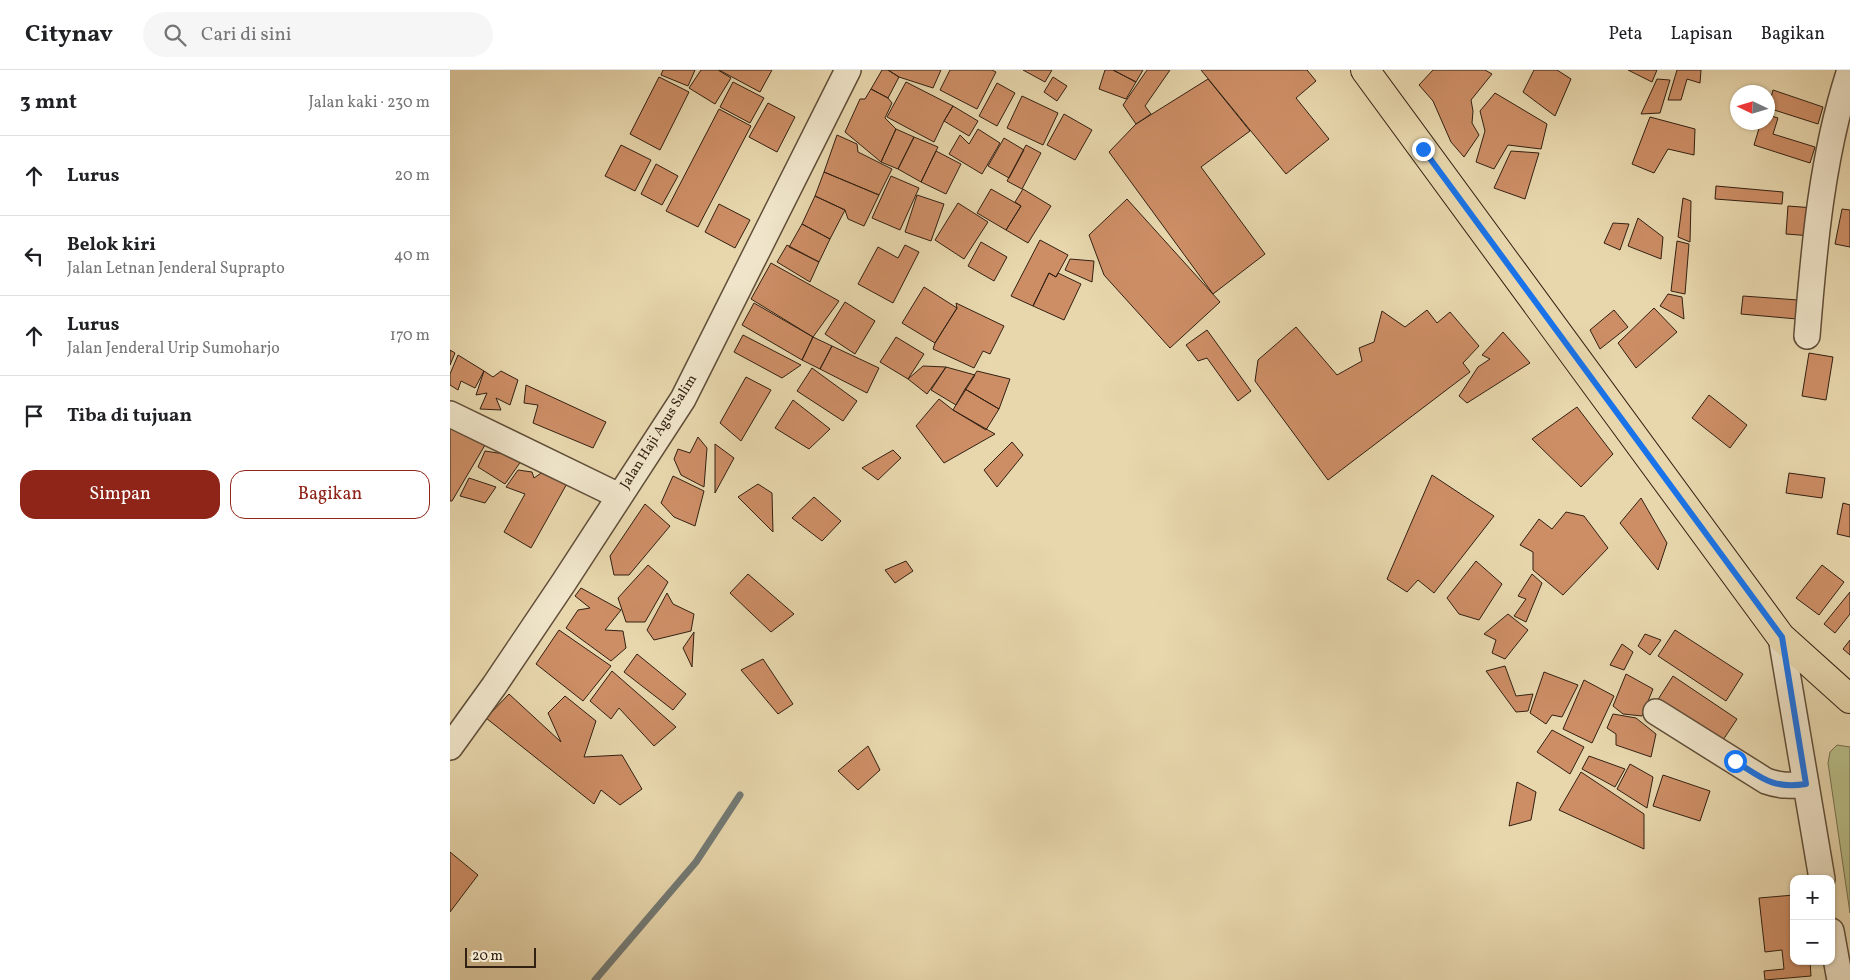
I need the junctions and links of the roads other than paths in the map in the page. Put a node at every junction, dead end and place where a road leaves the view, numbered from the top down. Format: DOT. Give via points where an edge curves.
graph roads {
  1 [pos="848,70"];
  2 [pos="1365,70"];
  3 [pos="1850,70"];
  4 [pos="1807,336"];
  5 [pos="450,414"];
  6 [pos="619,496"];
  7 [pos="1782,637"];
  8 [pos="1850,699"];
  9 [pos="1656,712"];
  10 [pos="450,747"];
  11 [pos="1806,784"];
  12 [pos="1821,875"];
  13 [pos="1835,953"];
  14 [pos="1850,975"];
  15 [pos="1840,980"];
  16 [pos="1848,980"];
  1 -- 6 [label="street, Jalan Haji Agus Salim" via="683,399"];
  2 -- 7 [label="main road"];
  3 -- 4 [label="street" via="1830,144 1812,266"];
  5 -- 6 [label="street"];
  6 -- 10 [label="street, Jalan Haji Agus Salim"];
  7 -- 8 [label="main road"];
  7 -- 11 [label="street"];
  9 -- 11 [label="street" via="1766,781 1790,786"];
  11 -- 12 [label="street"];
  13 -- 15 [label="street"];
  14 -- 16 [label="street"];
}
